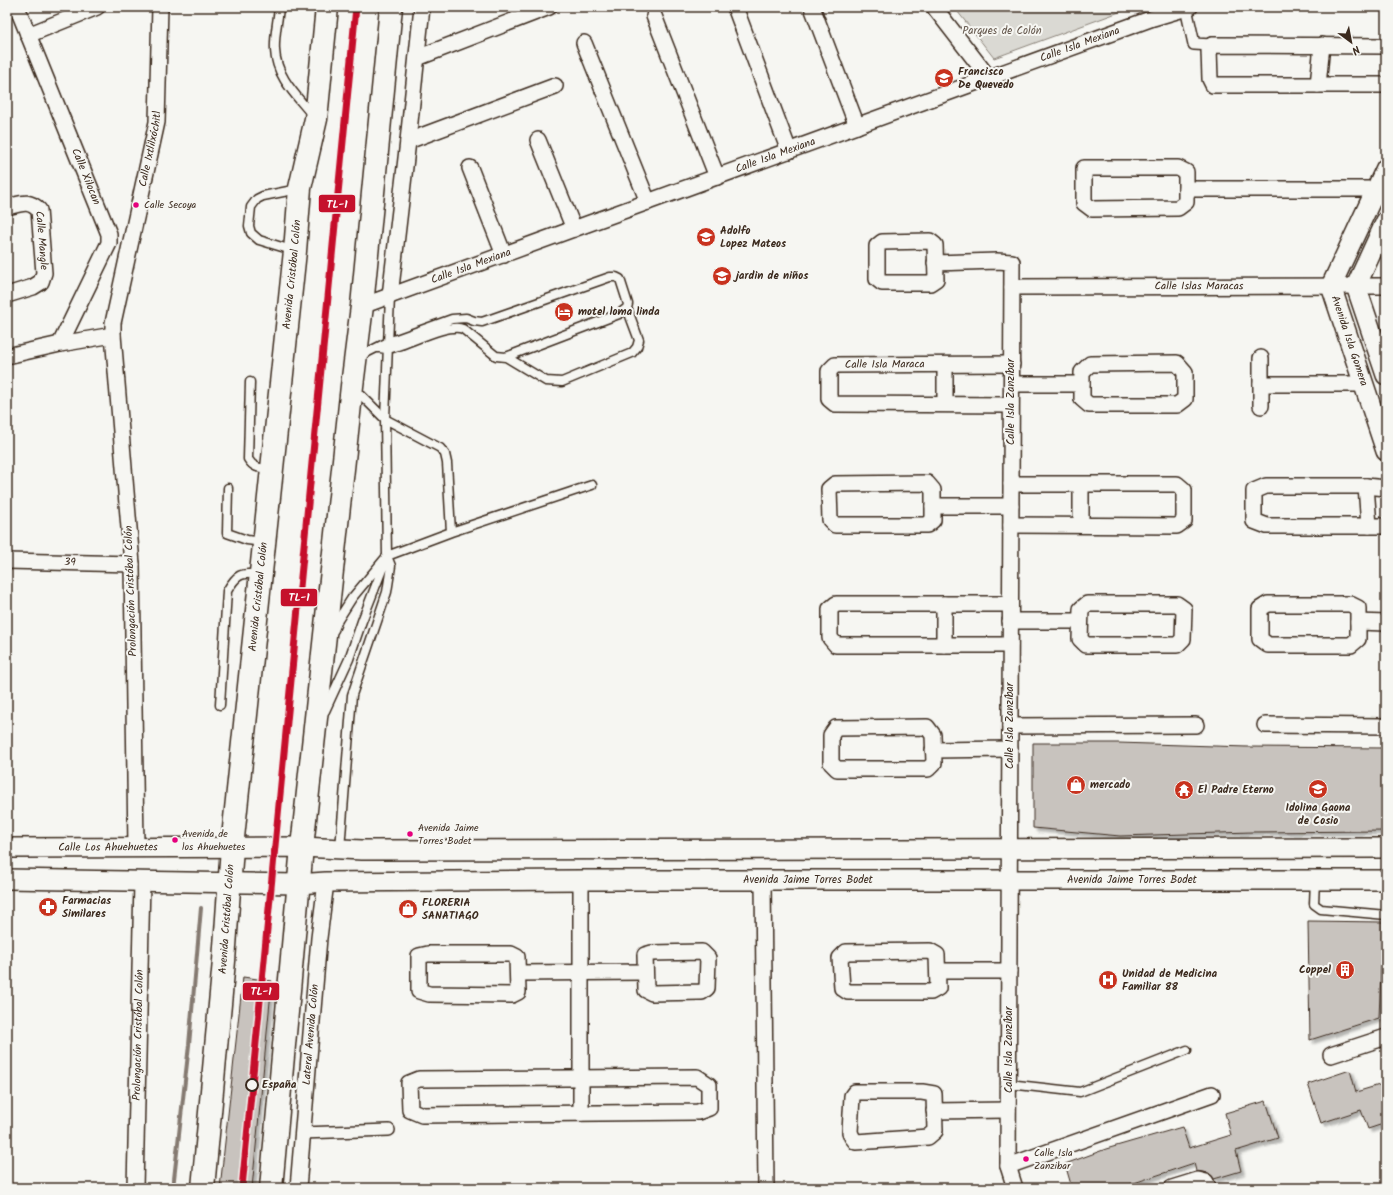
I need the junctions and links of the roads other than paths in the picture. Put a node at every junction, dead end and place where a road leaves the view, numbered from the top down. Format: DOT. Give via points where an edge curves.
graph roads {
  1 [pos="17,7"];
  2 [pos="97,7"];
  3 [pos="160,7"];
  4 [pos="280,7"];
  5 [pos="327,7"];
  6 [pos="391,7"];
  7 [pos="422,7"];
  8 [pos="549,7"];
  9 [pos="735,7"];
  10 [pos="812,7"];
  11 [pos="934,7"];
  12 [pos="1188,8"];
  13 [pos="1154,12"];
  14 [pos="654,16"];
  15 [pos="28,35"];
  16 [pos="584,43"];
  17 [pos="1212,45"];
  18 [pos="1322,45"];
  19 [pos="1386,46"];
  20 [pos="417,58"];
  21 [pos="989,78"];
  22 [pos="1318,85"];
  23 [pos="1386,85"];
  24 [pos="555,86"];
  25 [pos="316,119"];
  26 [pos="857,126"];
  27 [pos="538,140"];
  28 [pos="408,141"];
  29 [pos="789,151"];
  30 [pos="470,168"];
  31 [pos="1386,168"];
  32 [pos="717,177"];
  33 [pos="300,188"];
  34 [pos="1186,189"];
  35 [pos="1376,189"];
  36 [pos="648,202"];
  37 [pos="7,207"];
  38 [pos="1386,221"];
  39 [pos="574,229"];
  40 [pos="295,251"];
  41 [pos="504,255"];
  42 [pos="936,263"];
  43 [pos="1331,286"];
  44 [pos="1356,286"];
  45 [pos="1386,286"];
  46 [pos="1012,287"];
  47 [pos="7,295"];
  48 [pos="390,296"];
  49 [pos="362,306"];
  50 [pos="628,308"];
  51 [pos="113,335"];
  52 [pos="60,344"];
  53 [pos="388,346"];
  54 [pos="7,356"];
  55 [pos="355,358"];
  56 [pos="506,358"];
  57 [pos="1261,358"];
  58 [pos="945,364"];
  59 [pos="1012,364"];
  60 [pos="1386,375"];
  61 [pos="250,382"];
  62 [pos="1012,384"];
  63 [pos="1082,384"];
  64 [pos="1260,384"];
  65 [pos="1365,384"];
  66 [pos="352,386"];
  67 [pos="944,404"];
  68 [pos="1011,405"];
  69 [pos="1260,406"];
  70 [pos="385,419"];
  71 [pos="1386,451"];
  72 [pos="272,469"];
  73 [pos="1011,484"];
  74 [pos="592,485"];
  75 [pos="1081,485"];
  76 [pos="1366,486"];
  77 [pos="228,488"];
  78 [pos="1386,488"];
  79 [pos="933,506"];
  80 [pos="1011,506"];
  81 [pos="1011,525"];
  82 [pos="1081,525"];
  83 [pos="1369,526"];
  84 [pos="1386,526"];
  85 [pos="451,532"];
  86 [pos="265,542"];
  87 [pos="387,556"];
  88 [pos="7,561"];
  89 [pos="132,564"];
  90 [pos="262,574"];
  91 [pos="944,604"];
  92 [pos="1010,604"];
  93 [pos="1010,621"];
  94 [pos="1080,621"];
  95 [pos="1358,622"];
  96 [pos="1386,622"];
  97 [pos="944,645"];
  98 [pos="1010,645"];
  99 [pos="323,659"];
  100 [pos="220,705"];
  101 [pos="1196,725"];
  102 [pos="1265,725"];
  103 [pos="1010,726"];
  104 [pos="1386,726"];
  105 [pos="316,730"];
  106 [pos="1010,749"];
  107 [pos="934,750"];
  108 [pos="136,847"];
  109 [pos="232,847"];
  110 [pos="302,847"];
  111 [pos="7,848"];
  112 [pos="1009,848"];
  113 [pos="1386,848"];
  114 [pos="340,849"];
  115 [pos="7,880"];
  116 [pos="581,880"];
  117 [pos="763,880"];
  118 [pos="1009,880"];
  119 [pos="1315,880"];
  120 [pos="1386,880"];
  121 [pos="142,882"];
  122 [pos="326,882"];
  123 [pos="230,883"];
  124 [pos="298,884"];
  125 [pos="1386,915"];
  126 [pos="938,971"];
  127 [pos="1009,971"];
  128 [pos="581,972"];
  129 [pos="645,972"];
  130 [pos="518,973"];
  131 [pos="1386,1036"];
  132 [pos="1187,1050"];
  133 [pos="1331,1055"];
  134 [pos="581,1078"];
  135 [pos="1008,1084"];
  136 [pos="1212,1094"];
  137 [pos="1008,1110"];
  138 [pos="934,1111"];
  139 [pos="580,1113"];
  140 [pos="389,1130"];
  141 [pos="302,1133"];
  142 [pos="1008,1166"];
  143 [pos="135,1188"];
  144 [pos="203,1188"];
  145 [pos="271,1188"];
  146 [pos="298,1188"];
  147 [pos="766,1188"];
  148 [pos="1015,1188"];
  149 [pos="1172,1188"];
  150 [pos="1208,1188"];
  1 -- 15 [label="street, Calle Xilocan"];
  2 -- 15 [label="street"];
  3 -- 51 [label="street, Calle Ixtlilxóchitl" via="158,122 113,323"];
  4 -- 25 [label="lane" via="275,50 277,64 282,77"];
  5 -- 25 [label="main road, Avenida Cristóbal Colón"];
  6 -- 49 [label="main road"];
  7 -- 20 [label="street"];
  8 -- 20 [label="street"];
  9 -- 29 [label="street"];
  10 -- 26 [label="street"];
  11 -- 21 [label="street"];
  12 -- 13 [label="street, Calle Isla Mexiana"];
  12 -- 17 [label="street" via="1194,44"];
  13 -- 21 [label="street, Calle Isla Mexiana"];
  14 -- 32 [label="street"];
  15 -- 52 [label="street, Calle Xilocan" via="109,234 108,243"];
  16 -- 36 [label="street"];
  17 -- 18 [label="street"];
  17 -- 22 [label="street" via="1209,50 1210,79 1214,85"];
  18 -- 19 [label="street"];
  18 -- 22 [label="street"];
  20 -- 28 [label="street"];
  21 -- 26 [label="street, Calle Isla Mexiana"];
  22 -- 23 [label="street"];
  24 -- 28 [label="street"];
  25 -- 33 [label="main road, Avenida Cristóbal Colón"];
  26 -- 29 [label="street, Calle Isla Mexiana"];
  27 -- 39 [label="street"];
  28 -- 48 [label="street"];
  29 -- 32 [label="street, Calle Isla Mexiana"];
  30 -- 41 [label="street"];
  31 -- 35 [label="street, Avenida Isla Gomera"];
  32 -- 36 [label="street, Calle Isla Mexiana"];
  33 -- 40 [label="main road, Avenida Cristóbal Colón"];
  33 -- 40 [label="lane" via="257,199 251,208 248,226 259,240"];
  34 -- 34 [label="street" via="1186,202 1178,208 1092,209 1084,203 1084,168 1178,168 1186,172"];
  34 -- 35 [label="street"];
  35 -- 43 [label="street, Avenida Isla Gomera"];
  36 -- 39 [label="street, Calle Isla Mexiana"];
  37 -- 47 [label="street, Calle Mangle" via="24,203 33,204 40,210 44,273 41,282 33,287"];
  38 -- 44 [label="street"];
  39 -- 41 [label="street, Calle Isla Mexiana"];
  40 -- 72 [label="main road, Avenida Cristóbal Colón"];
  41 -- 48 [label="street, Calle Isla Mexiana"];
  42 -- 42 [label="street" via="936,279 930,283 882,283 877,279 877,246 882,242 930,241 935,245"];
  42 -- 46 [label="street, Calle Isla Zanzíbar" via="1012,262"];
  43 -- 44 [label="street, Calle Islas Maracas"];
  43 -- 46 [label="street, Calle Islas Maracas"];
  43 -- 65 [label="street, Avenida Isla Gomera"];
  44 -- 45 [label="street, Calle Islas Maracas"];
  44 -- 60 [label="street, Avenida Isla Gomera"];
  46 -- 59 [label="street, Calle Isla Zanzíbar"];
  48 -- 49 [label="street, Calle Isla Mexiana"];
  48 -- 53 [label="lane"];
  49 -- 55 [label="main road"];
  50 -- 53 [label="lane" via="621,280 610,277 482,322 457,318"];
  50 -- 56 [label="lane" via="619,314"];
  50 -- 56 [label="lane" via="639,340 637,347 626,356 562,382 546,381"];
  51 -- 52 [label="street"];
  51 -- 89 [label="street, Prolongación Cristóbal Colón"];
  52 -- 54 [label="street"];
  53 -- 55 [label="lane"];
  53 -- 56 [label="lane" via="457,327 496,356"];
  53 -- 70 [label="lane"];
  55 -- 66 [label="main road"];
  57 -- 64 [label="street"];
  58 -- 59 [label="street, Calle Isla Maraca"];
  58 -- 67 [label="street"];
  58 -- 67 [label="street, Calle Isla Maraca" via="835,365 829,371 829,399 835,404"];
  59 -- 62 [label="street, Calle Isla Zanzíbar"];
  61 -- 72 [label="lane" via="248,459 252,465 259,468"];
  62 -- 63 [label="street"];
  62 -- 68 [label="street, Calle Isla Zanzíbar"];
  63 -- 63 [label="street" via="1082,372 1090,364 1177,363 1185,372 1185,399 1178,405 1090,405 1082,399"];
  64 -- 65 [label="street"];
  64 -- 69 [label="street"];
  65 -- 71 [label="street, Avenida Isla Gomera"];
  66 -- 70 [label="lane"];
  66 -- 99 [label="main road"];
  67 -- 68 [label="street, Calle Isla Maraca"];
  68 -- 73 [label="street, Calle Isla Zanzíbar"];
  70 -- 85 [label="lane" via="440,448 445,454"];
  70 -- 87 [label="lane"];
  72 -- 86 [label="main road, Avenida Cristóbal Colón"];
  73 -- 75 [label="street"];
  73 -- 80 [label="street, Calle Isla Zanzíbar"];
  74 -- 85 [label="lane"];
  75 -- 82 [label="street"];
  75 -- 82 [label="street" via="1177,484 1184,490 1184,521 1177,526"];
  76 -- 78 [label="street"];
  76 -- 83 [label="street"];
  76 -- 83 [label="street" via="1266,486 1254,492 1254,521 1267,526"];
  77 -- 86 [label="lane" via="227,533 247,540"];
  79 -- 79 [label="street" via="933,520 927,525 835,525 830,520 829,489 835,484 926,483 933,490"];
  79 -- 80 [label="street"];
  80 -- 81 [label="street, Calle Isla Zanzíbar"];
  81 -- 82 [label="street"];
  81 -- 92 [label="street, Calle Isla Zanzíbar"];
  83 -- 84 [label="street"];
  85 -- 87 [label="lane"];
  86 -- 90 [label="main road, Avenida Cristóbal Colón"];
  87 -- 99 [label="lane" via="352,598 338,620"];
  87 -- 105 [label="lane" via="349,659"];
  87 -- 114 [label="lane" via="391,566 387,592 352,695"];
  88 -- 89 [label="street, 39"];
  89 -- 108 [label="street, Prolongación Cristóbal Colón"];
  90 -- 100 [label="lane" via="245,574 234,578 226,591"];
  90 -- 109 [label="main road, Avenida Cristóbal Colón"];
  91 -- 92 [label="street"];
  91 -- 97 [label="street"];
  91 -- 97 [label="street" via="836,604 830,609 830,638 836,646"];
  92 -- 93 [label="street, Calle Isla Zanzíbar"];
  93 -- 94 [label="street"];
  93 -- 98 [label="street, Calle Isla Zanzíbar"];
  94 -- 94 [label="street" via="1080,609 1087,604 1177,604 1184,609 1183,639 1177,645 1086,645 1080,639"];
  95 -- 95 [label="street" via="1358,639 1350,645 1268,645 1260,639 1260,609 1268,604 1350,604 1358,608"];
  95 -- 96 [label="street"];
  97 -- 98 [label="street"];
  98 -- 103 [label="street, Calle Isla Zanzíbar"];
  99 -- 105 [label="main road"];
  101 -- 103 [label="street"];
  102 -- 104 [label="street"];
  103 -- 106 [label="street, Calle Isla Zanzíbar"];
  105 -- 110 [label="main road"];
  106 -- 107 [label="street"];
  106 -- 112 [label="street, Calle Isla Zanzíbar"];
  107 -- 107 [label="street" via="934,763 928,769 837,768 831,763 831,735 836,728 928,727 933,735"];
  108 -- 109 [label="street, Calle Los Ahuehuetes"];
  108 -- 111 [label="street, Calle Los Ahuehuetes"];
  109 -- 110 [label="street"];
  109 -- 123 [label="main road, Avenida Cristóbal Colón"];
  110 -- 114 [label="street"];
  110 -- 124 [label="main road"];
  112 -- 113 [label="street"];
  112 -- 114 [label="street"];
  112 -- 118 [label="street, Calle Isla Zanzíbar"];
  115 -- 121 [label="street"];
  116 -- 117 [label="street, Avenida Jaime Torres Bodet"];
  116 -- 122 [label="street, Avenida Jaime Torres Bodet"];
  116 -- 128 [label="street"];
  117 -- 118 [label="street, Avenida Jaime Torres Bodet"];
  117 -- 147 [label="street"];
  118 -- 119 [label="street, Avenida Jaime Torres Bodet"];
  118 -- 127 [label="street, Calle Isla Zanzíbar"];
  119 -- 120 [label="street, Avenida Jaime Torres Bodet"];
  119 -- 125 [label="lane" via="1314,904 1321,909"];
  121 -- 123 [label="street"];
  121 -- 143 [label="street, Prolongación Cristóbal Colón"];
  122 -- 124 [label="street, Avenida Jaime Torres Bodet"];
  122 -- 141 [label="street, Lateral Avenida Colón"];
  123 -- 124 [label="street, Avenida Jaime Torres Bodet"];
  123 -- 144 [label="main road, Avenida Cristóbal Colón"];
  124 -- 145 [label="main road"];
  126 -- 126 [label="street" via="938,988 931,992 848,992 842,988 840,958 846,952 930,951 938,955"];
  126 -- 127 [label="street"];
  127 -- 135 [label="street, Calle Isla Zanzíbar"];
  128 -- 129 [label="street"];
  128 -- 130 [label="street"];
  128 -- 134 [label="street"];
  129 -- 129 [label="street" via="645,955 652,953 702,952 708,958 707,988 702,992 652,993 646,990"];
  130 -- 130 [label="street" via="518,992 512,995 429,994 420,991 419,956 511,954 517,957"];
  131 -- 133 [label="street"];
  132 -- 135 [label="lane" via="1080,1092"];
  134 -- 139 [label="street"];
  134 -- 139 [label="street" via="697,1077 709,1085 709,1108 698,1112"];
  134 -- 139 [label="street" via="419,1079 409,1083 410,1110 422,1115"];
  135 -- 137 [label="street, Calle Isla Zanzíbar"];
  136 -- 142 [label="street"];
  137 -- 138 [label="street"];
  137 -- 142 [label="street, Calle Isla Zanzíbar"];
  138 -- 138 [label="street" via="935,1131 928,1136 856,1142 850,1132 852,1096 855,1092 934,1094"];
  140 -- 141 [label="street"];
  141 -- 146 [label="street, Lateral Avenida Colón"];
  142 -- 148 [label="street, Calle Isla Zanzíbar"];
  149 -- 150 [label="street" via="1198,1180 1206,1182"];
}
